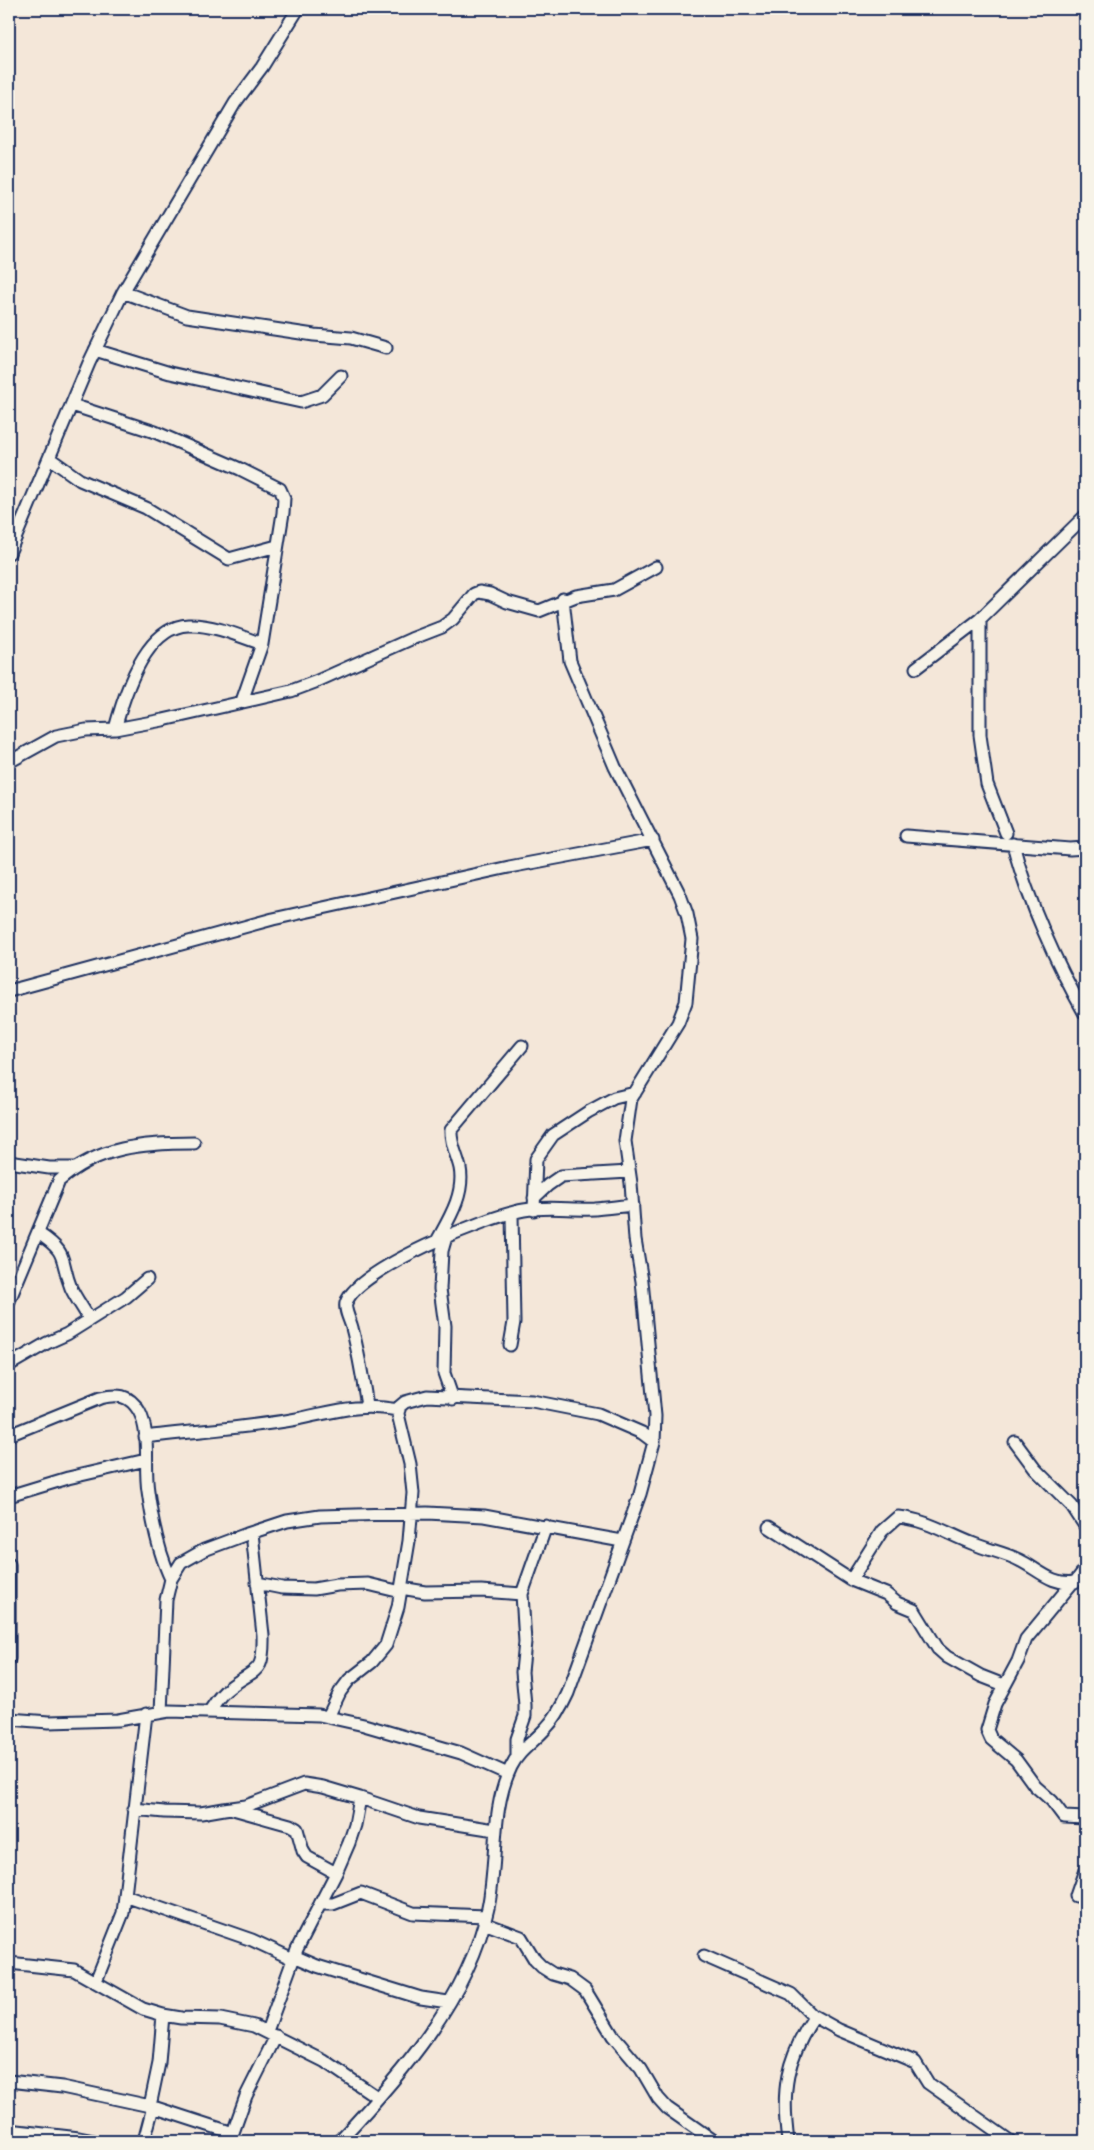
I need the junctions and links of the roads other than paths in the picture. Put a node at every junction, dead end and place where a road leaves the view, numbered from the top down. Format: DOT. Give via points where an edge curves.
graph roads {
  1 [pos="298,9"];
  2 [pos="123,292"];
  3 [pos="386,348"];
  4 [pos="95,350"];
  5 [pos="340,376"];
  6 [pos="72,405"];
  7 [pos="49,458"];
  8 [pos="1085,516"];
  9 [pos="277,546"];
  10 [pos="9,553"];
  11 [pos="656,567"];
  12 [pos="564,599"];
  13 [pos="980,619"];
  14 [pos="262,644"];
  15 [pos="916,668"];
  16 [pos="242,701"];
  17 [pos="115,729"];
  18 [pos="9,762"];
  19 [pos="1006,833"];
  20 [pos="906,836"];
  21 [pos="652,840"];
  22 [pos="1013,844"];
  23 [pos="1085,848"];
  24 [pos="9,991"];
  25 [pos="1085,1014"];
  26 [pos="522,1046"];
  27 [pos="635,1093"];
  28 [pos="194,1143"];
  29 [pos="9,1162"];
  30 [pos="73,1168"];
  31 [pos="628,1172"];
  32 [pos="534,1198"];
  33 [pos="633,1205"];
  34 [pos="534,1210"];
  35 [pos="512,1214"];
  36 [pos="38,1233"];
  37 [pos="441,1239"];
  38 [pos="147,1279"];
  39 [pos="9,1301"];
  40 [pos="89,1320"];
  41 [pos="510,1345"];
  42 [pos="9,1365"];
  43 [pos="453,1398"];
  44 [pos="367,1406"];
  45 [pos="399,1410"];
  46 [pos="9,1435"];
  47 [pos="145,1437"];
  48 [pos="654,1442"];
  49 [pos="1015,1442"];
  50 [pos="146,1460"];
  51 [pos="9,1496"];
  52 [pos="412,1513"];
  53 [pos="546,1526"];
  54 [pos="1085,1526"];
  55 [pos="769,1528"];
  56 [pos="252,1533"];
  57 [pos="622,1541"];
  58 [pos="9,1564"];
  59 [pos="1085,1569"];
  60 [pos="171,1579"];
  61 [pos="851,1580"];
  62 [pos="1073,1582"];
  63 [pos="258,1583"];
  64 [pos="401,1590"];
  65 [pos="522,1594"];
  66 [pos="9,1641"];
  67 [pos="9,1659"];
  68 [pos="1004,1685"];
  69 [pos="161,1712"];
  70 [pos="209,1712"];
  71 [pos="146,1714"];
  72 [pos="328,1717"];
  73 [pos="9,1719"];
  74 [pos="517,1757"];
  75 [pos="508,1774"];
  76 [pos="360,1798"];
  77 [pos="232,1808"];
  78 [pos="134,1809"];
  79 [pos="1085,1818"];
  80 [pos="495,1830"];
  81 [pos="1085,1870"];
  82 [pos="336,1873"];
  83 [pos="125,1896"];
  84 [pos="1076,1896"];
  85 [pos="320,1904"];
  86 [pos="485,1920"];
  87 [pos="704,1956"];
  88 [pos="294,1957"];
  89 [pos="9,1963"];
  90 [pos="96,1981"];
  91 [pos="448,2002"];
  92 [pos="163,2014"];
  93 [pos="814,2017"];
  94 [pos="271,2034"];
  95 [pos="9,2081"];
  96 [pos="377,2097"];
  97 [pos="151,2106"];
  98 [pos="9,2130"];
  99 [pos="232,2137"];
  100 [pos="94,2141"];
  101 [pos="144,2141"];
  102 [pos="339,2141"];
  103 [pos="714,2141"];
  104 [pos="788,2141"];
  105 [pos="1010,2141"];
  1 -- 2 [label="street" via="235,103"];
  2 -- 3 [label="street" via="187,316 351,338"];
  2 -- 4 [label="street"];
  4 -- 5 [label="street" via="170,373 301,402 322,395"];
  4 -- 6 [label="street"];
  6 -- 7 [label="street"];
  6 -- 9 [label="street" via="155,432 276,486 284,498"];
  7 -- 9 [label="street" via="80,480 146,508 229,559"];
  7 -- 10 [label="street"];
  8 -- 13 [label="street"];
  9 -- 14 [label="street"];
  11 -- 12 [label="street" via="614,590"];
  12 -- 16 [label="street" via="539,611 479,592 442,627 315,682"];
  12 -- 21 [label="street" via="570,661 609,754"];
  13 -- 15 [label="street"];
  13 -- 19 [label="street" via="980,735 987,784"];
  14 -- 16 [label="street"];
  14 -- 17 [label="street" via="206,627 174,627 164,633 138,666 129,682"];
  16 -- 17 [label="street"];
  17 -- 18 [label="street" via="56,736"];
  20 -- 22 [label="street"];
  21 -- 24 [label="street" via="509,867 273,920"];
  21 -- 27 [label="street" via="680,894 692,940 686,1002 678,1023"];
  22 -- 23 [label="street"];
  22 -- 25 [label="street" via="1051,948"];
  26 -- 37 [label="street" via="451,1130 460,1172 459,1195"];
  27 -- 31 [label="street" via="625,1140"];
  27 -- 32 [label="street" via="614,1098 553,1135 536,1159"];
  28 -- 30 [label="street" via="151,1143 117,1150"];
  29 -- 30 [label="street"];
  30 -- 36 [label="street" via="59,1181"];
  31 -- 32 [label="street" via="561,1176"];
  31 -- 33 [label="street"];
  32 -- 34 [label="street"];
  33 -- 34 [label="street"];
  33 -- 48 [label="street" via="655,1416"];
  34 -- 35 [label="street"];
  35 -- 37 [label="street"];
  35 -- 41 [label="street" via="514,1322"];
  36 -- 39 [label="street"];
  36 -- 40 [label="street" via="60,1251 71,1288"];
  37 -- 43 [label="street" via="444,1373"];
  37 -- 44 [label="street" via="407,1254 357,1287 349,1297 345,1307 357,1346"];
  38 -- 40 [label="street" via="126,1297"];
  40 -- 42 [label="street"];
  43 -- 45 [label="street" via="413,1398 404,1402"];
  43 -- 48 [label="street" via="532,1401 598,1414 642,1433"];
  44 -- 45 [label="street"];
  44 -- 47 [label="street" via="287,1420"];
  45 -- 52 [label="street" via="410,1464"];
  46 -- 47 [label="street" via="79,1405 115,1395 126,1398 140,1413"];
  47 -- 50 [label="street"];
  48 -- 57 [label="street" via="640,1494"];
  49 -- 54 [label="street" via="1035,1469 1072,1506"];
  50 -- 51 [label="street"];
  50 -- 60 [label="street" via="147,1490 158,1542"];
  52 -- 53 [label="street" via="484,1516"];
  52 -- 56 [label="street" via="320,1516 287,1521"];
  52 -- 64 [label="street"];
  53 -- 57 [label="street"];
  53 -- 65 [label="street"];
  55 -- 61 [label="street"];
  56 -- 60 [label="street" via="204,1550 181,1563"];
  56 -- 63 [label="street"];
  57 -- 74 [label="street" via="568,1693 552,1722"];
  58 -- 66 [label="street"];
  59 -- 62 [label="street"];
  60 -- 69 [label="street" via="166,1600"];
  61 -- 62 [label="street" via="882,1531 898,1517 926,1524 1011,1557 1059,1582"];
  61 -- 68 [label="street" via="914,1610 938,1650 981,1676"];
  62 -- 68 [label="street" via="1026,1639"];
  63 -- 64 [label="street" via="314,1589 368,1584"];
  63 -- 70 [label="street" via="261,1661 257,1670 228,1688"];
  64 -- 65 [label="street"];
  64 -- 72 [label="street" via="386,1645 340,1692"];
  65 -- 74 [label="street" via="525,1716 517,1739"];
  66 -- 67 [label="street"];
  68 -- 79 [label="street" via="988,1725 991,1739 1016,1760 1064,1817"];
  69 -- 70 [label="street"];
  69 -- 71 [label="street"];
  70 -- 72 [label="street"];
  71 -- 73 [label="street" via="100,1721"];
  71 -- 78 [label="street"];
  72 -- 75 [label="street" via="461,1753"];
  74 -- 75 [label="street"];
  75 -- 80 [label="street"];
  76 -- 77 [label="street" via="304,1784 246,1806"];
  76 -- 80 [label="street" via="420,1818"];
  76 -- 82 [label="street" via="355,1824"];
  77 -- 78 [label="street" via="200,1813"];
  77 -- 82 [label="street" via="298,1829 307,1856"];
  78 -- 83 [label="street"];
  80 -- 86 [label="street" via="492,1886"];
  81 -- 84 [label="street"];
  82 -- 85 [label="street"];
  83 -- 88 [label="street"];
  83 -- 90 [label="street" via="123,1913"];
  85 -- 86 [label="street" via="333,1904 361,1893 413,1913"];
  85 -- 88 [label="street"];
  86 -- 91 [label="street" via="471,1961"];
  86 -- 103 [label="street" via="521,1937 542,1967 570,1979 585,1990 613,2036 641,2069 658,2098"];
  87 -- 93 [label="street" via="791,1994"];
  88 -- 91 [label="street" via="422,1998"];
  88 -- 94 [label="street"];
  89 -- 90 [label="street" via="74,1970"];
  90 -- 92 [label="street" via="143,2009"];
  91 -- 96 [label="street" via="398,2076"];
  92 -- 94 [label="street" via="238,2022"];
  92 -- 97 [label="street"];
  93 -- 104 [label="street" via="801,2036 787,2072 784,2113"];
  93 -- 105 [label="street" via="915,2062 928,2083"];
  94 -- 96 [label="street" via="324,2061"];
  94 -- 99 [label="street"];
  95 -- 97 [label="street" via="62,2087"];
  96 -- 102 [label="street"];
  97 -- 99 [label="street"];
  97 -- 101 [label="street"];
  98 -- 100 [label="street"];
}
